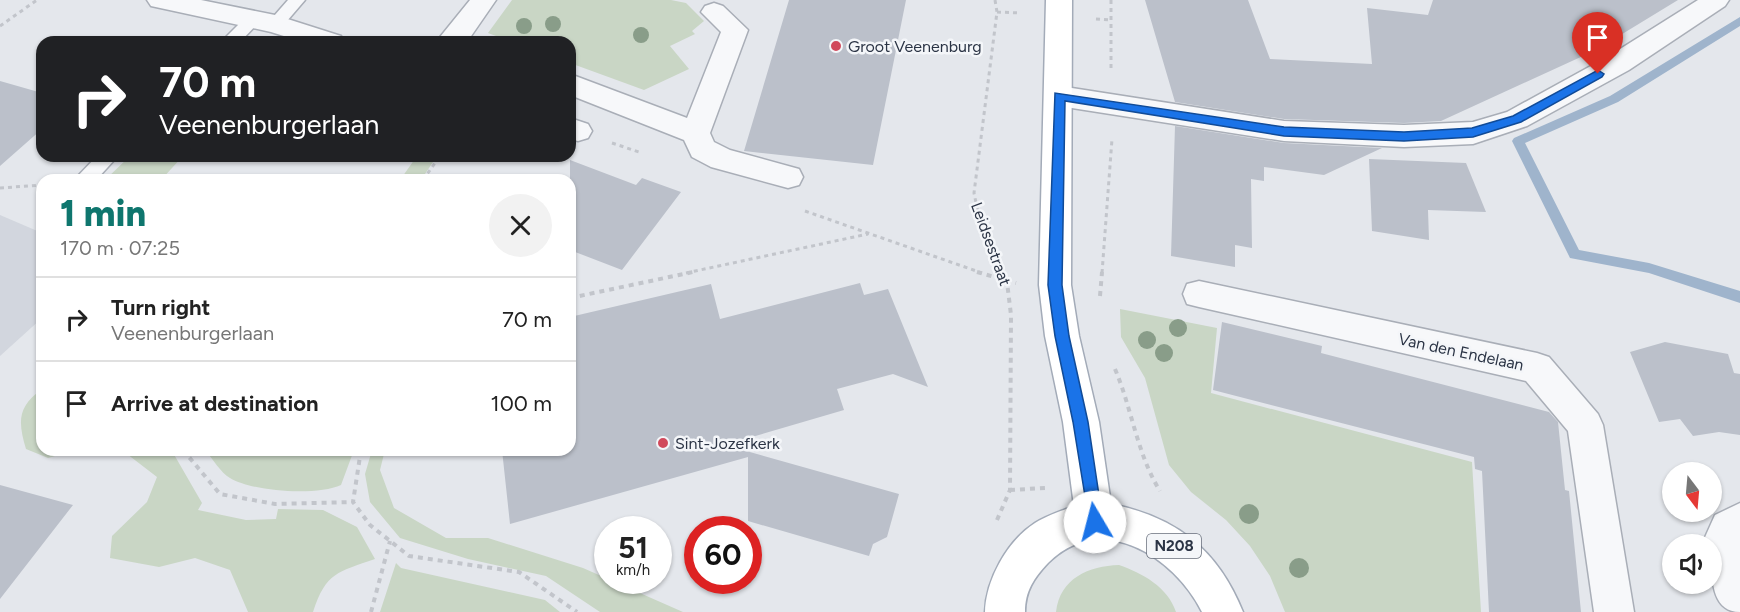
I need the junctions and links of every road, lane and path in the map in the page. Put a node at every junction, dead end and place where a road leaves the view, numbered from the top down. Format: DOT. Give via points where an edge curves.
graph roads {
  1 [pos="37,0"];
  2 [pos="160,0"];
  3 [pos="297,0"];
  4 [pos="483,0"];
  5 [pos="995,0"];
  6 [pos="1059,0"];
  7 [pos="1111,0"];
  8 [pos="1716,0"];
  9 [pos="714,12"];
  10 [pos="264,22"];
  11 [pos="0,26"];
  12 [pos="240,36"];
  13 [pos="312,36"];
  14 [pos="458,36"];
  15 [pos="576,86"];
  16 [pos="1059,96"];
  17 [pos="1112,103"];
  18 [pos="696,133"];
  19 [pos="103,162"];
  20 [pos="90,174"];
  21 [pos="788,177"];
  22 [pos="36,185"];
  23 [pos="0,188"];
  24 [pos="869,233"];
  25 [pos="1199,294"];
  26 [pos="576,297"];
  27 [pos="1101,307"];
  28 [pos="1110,358"];
  29 [pos="188,456"];
  30 [pos="360,456"];
  31 [pos="1156,486"];
  32 [pos="1010,490"];
  33 [pos="353,502"];
  34 [pos="1740,521"];
  35 [pos="1095,522"];
  36 [pos="390,541"];
  37 [pos="1740,595"];
  38 [pos="371,612"];
  39 [pos="577,612"];
  40 [pos="1005,612"];
  41 [pos="1223,612"];
  42 [pos="1614,612"];
  1 -- 11 [label="path"];
  2 -- 10 [label="street"];
  3 -- 10 [label="lane"];
  4 -- 14 [label="street"];
  5 -- 32 [label="path, Leidsestraat" via="997,12 974,193 981,227 1007,282 1011,315"];
  6 -- 16 [label="main road"];
  7 -- 17 [label="path"];
  8 -- 17 [label="street" via="1619,63 1517,119 1473,133 1404,136 1284,131"];
  9 -- 18 [label="street" via="735,30"];
  10 -- 12 [label="lane"];
  10 -- 13 [label="street"];
  15 -- 18 [label="street"];
  16 -- 17 [label="street"];
  16 -- 35 [label="main road" via="1055,285"];
  17 -- 27 [label="path"];
  18 -- 21 [label="street" via="702,149 721,159"];
  19 -- 20 [label="lane"];
  22 -- 23 [label="path"];
  24 -- 26 [label="path"];
  25 -- 42 [label="street, Van den Endelaan" via="1537,368 1585,425"];
  28 -- 31 [label="path" via="1128,400 1146,468"];
  29 -- 33 [label="path" via="220,494 275,504"];
  30 -- 33 [label="path"];
  33 -- 36 [label="path" via="370,525"];
  34 -- 37 [label="street" via="1728,529 1721,546 1724,568"];
  35 -- 40 [label="main road, N208" via="1062,529 1034,546 1014,573"];
  35 -- 41 [label="main road, N208" via="1123,523 1151,532 1177,548 1198,568"];
  36 -- 38 [label="path"];
  36 -- 39 [label="path" via="409,556 519,572"];
}
